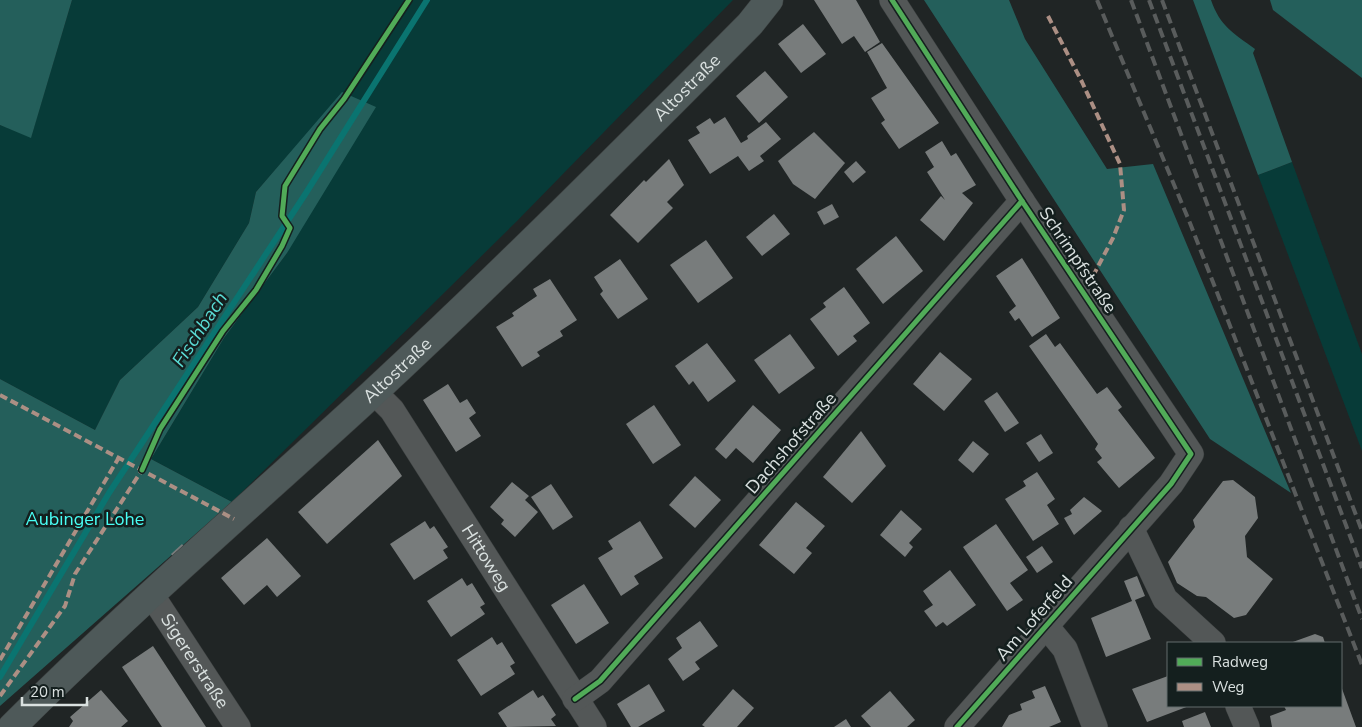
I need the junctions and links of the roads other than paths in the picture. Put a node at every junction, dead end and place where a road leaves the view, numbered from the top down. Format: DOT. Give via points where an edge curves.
graph roads {
  1 [pos="769,0"];
  2 [pos="892,0"];
  3 [pos="1022,201"];
  4 [pos="374,392"];
  5 [pos="1130,528"];
  6 [pos="151,594"];
  7 [pos="1046,626"];
  8 [pos="1212,642"];
  9 [pos="576,698"];
  10 [pos="1238,707"];
  11 [pos="12,727"];
  12 [pos="238,727"];
  13 [pos="594,727"];
  14 [pos="957,727"];
  15 [pos="1095,727"];
  16 [pos="1247,727"];
  1 -- 4 [label="main road, Altostraße" via="750,24 538,237"];
  2 -- 3 [label="street, Schrimpfstraße"];
  3 -- 5 [label="street, Schrimpfstraße" via="1191,454 1171,484"];
  3 -- 9 [label="street, Dachshofstraße" via="600,681"];
  4 -- 6 [label="main road, Altostraße"];
  4 -- 9 [label="street, Hittoweg" via="392,410"];
  5 -- 7 [label="street, Am Loferfeld"];
  5 -- 8 [label="street" via="1165,598"];
  6 -- 11 [label="main road, Altostraße"];
  6 -- 12 [label="street, Sigererstraße"];
  7 -- 14 [label="street, Am Loferfeld"];
  7 -- 15 [label="street" via="1065,649"];
  9 -- 13 [label="street, Hittoweg"];
  10 -- 16 [label="street"];
}
